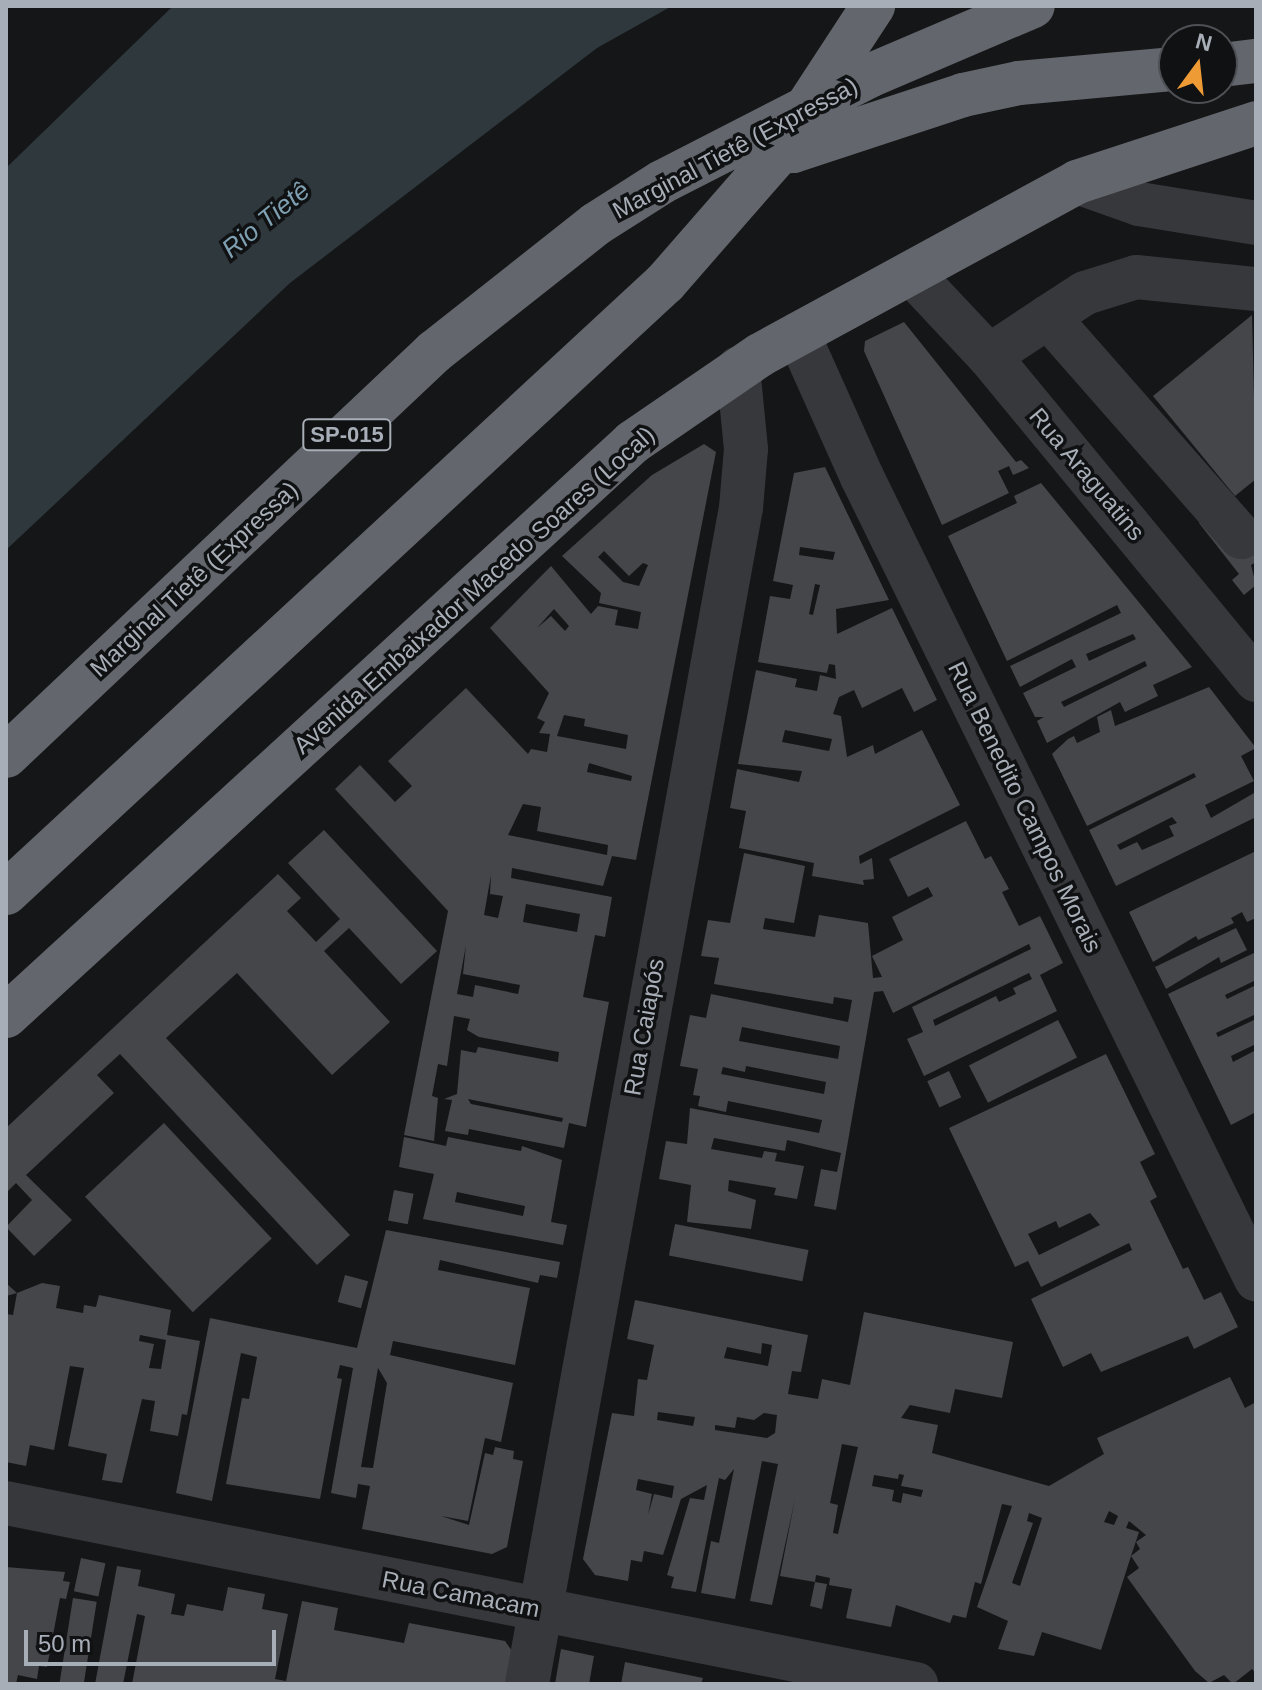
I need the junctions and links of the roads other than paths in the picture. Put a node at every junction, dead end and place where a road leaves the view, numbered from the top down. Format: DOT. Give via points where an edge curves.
graph roads {
  1 [pos="873,6"];
  2 [pos="1033,6"];
  3 [pos="1158,70"];
  4 [pos="1256,123"];
  5 [pos="719,155"];
  6 [pos="1077,182"];
  7 [pos="1256,223"];
  8 [pos="911,273"];
  9 [pos="1256,289"];
  10 [pos="1048,317"];
  11 [pos="798,334"];
  12 [pos="989,356"];
  13 [pos="738,368"];
  14 [pos="1241,537"];
  15 [pos="1256,680"];
  16 [pos="6,756"];
  17 [pos="6,893"];
  18 [pos="6,1016"];
  19 [pos="1256,1279"];
  20 [pos="6,1503"];
  21 [pos="540,1610"];
  22 [pos="527,1684"];
  23 [pos="916,1684"];
  1 -- 17 [label="highway, bridge" via="773,159 665,283"];
  2 -- 5 [label="highway, Marginal Tietê (Expressa) / SP-015" via="869,76"];
  3 -- 5 [label="highway" via="1019,83 963,95 793,151"];
  4 -- 6 [label="highway, Avenida Embaixador Macedo Soares (Local)"];
  5 -- 16 [label="highway, Marginal Tietê (Expressa) / SP-015" via="596,224 484,310"];
  6 -- 7 [label="street" via="1139,204"];
  6 -- 8 [label="highway, Avenida Embaixador Macedo Soares (Local)"];
  8 -- 11 [label="highway, Avenida Embaixador Macedo Soares (Local)"];
  8 -- 12 [label="street, Rua Araguatins"];
  9 -- 10 [label="street" via="1136,277 1085,293"];
  10 -- 12 [label="street"];
  10 -- 14 [label="street"];
  11 -- 13 [label="highway, Avenida Embaixador Macedo Soares (Local)"];
  11 -- 19 [label="street, Rua Benedito Campos Morais" via="862,477"];
  12 -- 15 [label="street, Rua Araguatins"];
  13 -- 18 [label="highway, Avenida Embaixador Macedo Soares (Local)" via="633,442"];
  13 -- 21 [label="street, Rua Caiapós" via="746,449 741,508"];
  20 -- 21 [label="street, Rua Camacam"];
  21 -- 22 [label="street, Rua Caiapós"];
  21 -- 23 [label="street, Rua Camacam"];
}
